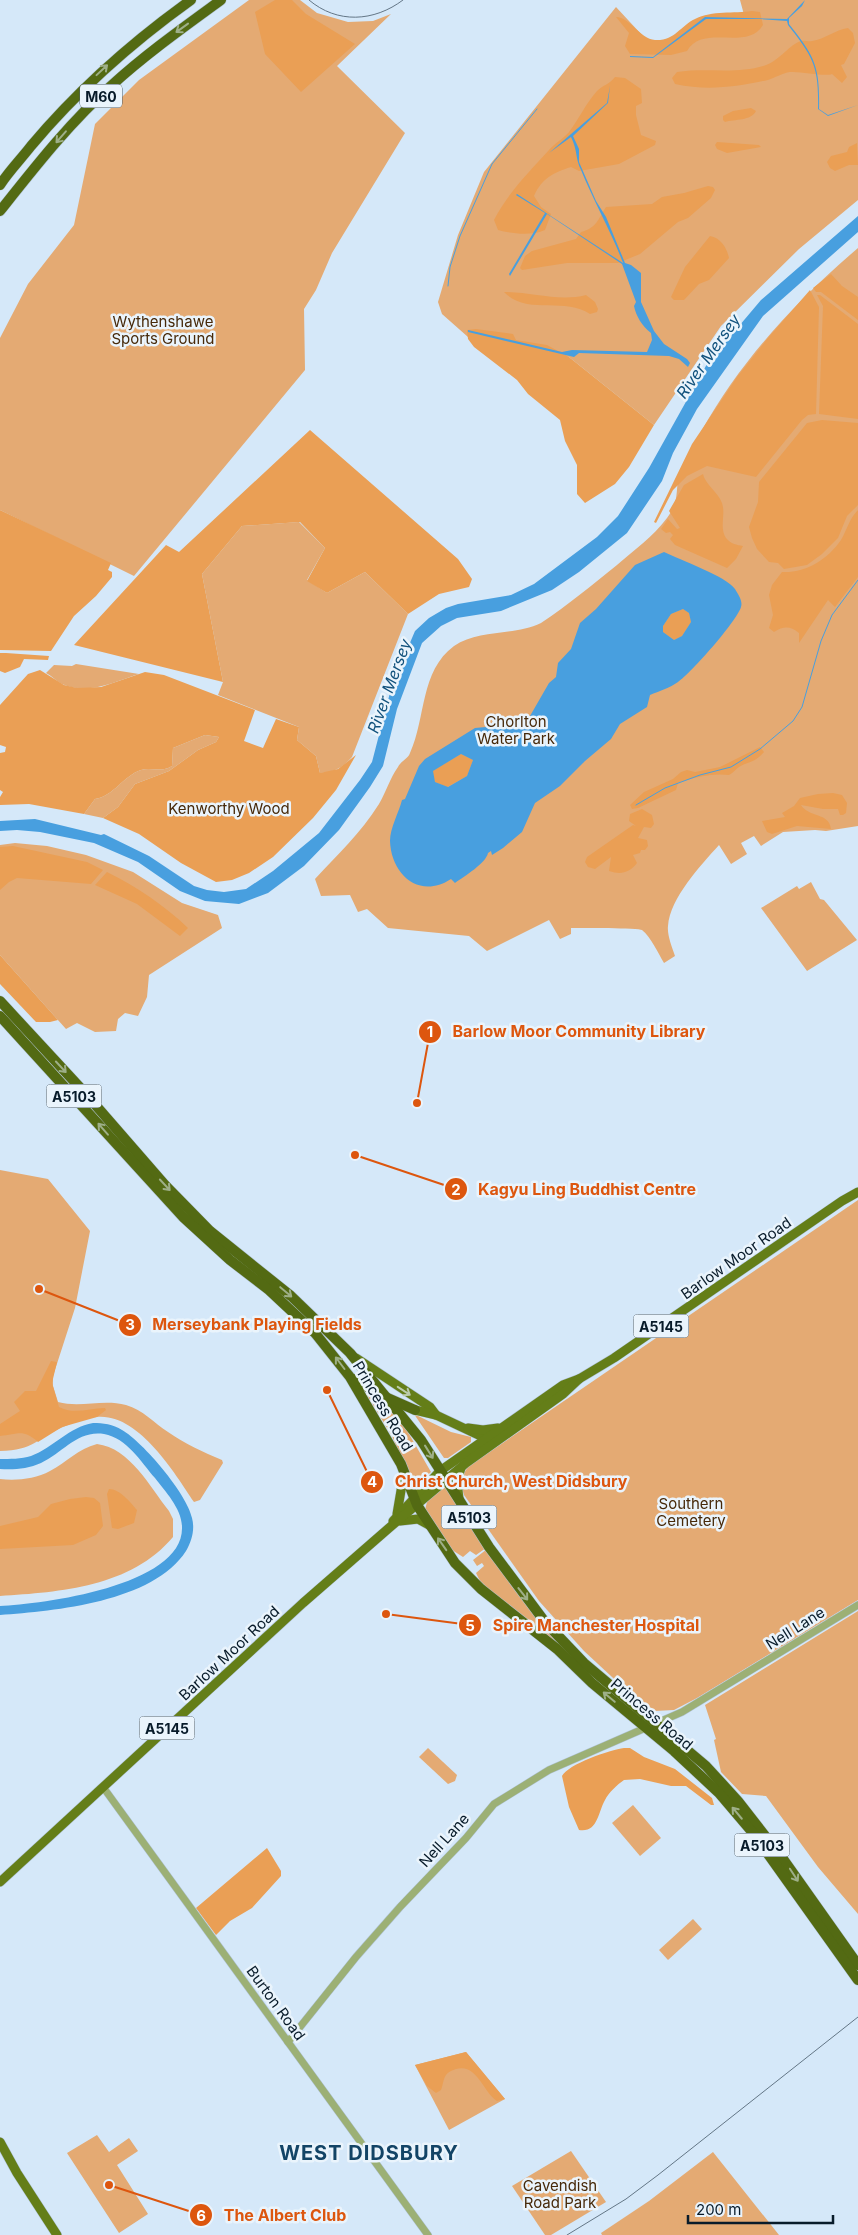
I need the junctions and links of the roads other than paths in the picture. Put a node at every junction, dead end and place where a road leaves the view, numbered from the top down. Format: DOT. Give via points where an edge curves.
graph roads {
  1 [pos="191,0"];
  2 [pos="221,0"];
  3 [pos="0,185"];
  4 [pos="0,211"];
  5 [pos="2,1008"];
  6 [pos="858,1192"];
  7 [pos="350,1353"];
  8 [pos="350,1377"];
  9 [pos="579,1379"];
  10 [pos="389,1399"];
  11 [pos="415,1410"];
  12 [pos="436,1415"];
  13 [pos="466,1427"];
  14 [pos="502,1427"];
  15 [pos="485,1438"];
  16 [pos="494,1441"];
  17 [pos="466,1462"];
  18 [pos="404,1473"];
  19 [pos="443,1475"];
  20 [pos="459,1500"];
  21 [pos="416,1501"];
  22 [pos="397,1519"];
  23 [pos="429,1525"];
  24 [pos="858,1605"];
  25 [pos="668,1719"];
  26 [pos="651,1726"];
  27 [pos="670,1736"];
  28 [pos="103,1787"];
  29 [pos="778,1862"];
  30 [pos="0,1882"];
  31 [pos="858,1965"];
  32 [pos="858,1980"];
  33 [pos="288,2042"];
  34 [pos="0,2142"];
  35 [pos="57,2235"];
  36 [pos="428,2235"];
  3 -- 1 [label="highway, M60, one-way" via="53,121 102,70"];
  2 -- 4 [label="highway, M60, one-way" via="168,38 112,85 65,132"];
  5 -- 7 [label="highway, Princess Road / A5103, one-way" via="85,1093 210,1231 291,1296"];
  8 -- 5 [label="highway, Princess Road / A5103, one-way" via="315,1333 183,1217"];
  6 -- 9 [label="main road, Barlow Moor Road / A5145"];
  7 -- 10 [label="highway, Princess Road / A5103"];
  7 -- 12 [label="main road, A5145, one-way" via="430,1407"];
  8 -- 10 [label="highway, A5103"];
  8 -- 18 [label="highway, Princess Road / A5103"];
  9 -- 14 [label="main road, Barlow Moor Road / A5145" via="563,1385"];
  9 -- 16 [label="main road, Barlow Moor Road / A5145" via="563,1394"];
  10 -- 11 [label="highway, A5103"];
  10 -- 19 [label="highway, Princess Road / A5103, one-way"];
  11 -- 12 [label="main road, A5145"];
  12 -- 13 [label="main road, A5145"];
  13 -- 14 [label="main road, A5145" via="483,1430"];
  13 -- 15 [label="main road, A5145"];
  14 -- 15 [label="main road, Barlow Moor Road / A5145"];
  15 -- 16 [label="main road, A5145"];
  15 -- 19 [label="main road, Barlow Moor Road / A5145"];
  16 -- 17 [label="main road, Barlow Moor Road / A5145"];
  17 -- 19 [label="main road, Barlow Moor Road / A5145"];
  17 -- 20 [label="main road" via="457,1478"];
  18 -- 21 [label="highway, Princess Road / A5103"];
  18 -- 22 [label="main road, A5145"];
  19 -- 20 [label="highway, Princess Road / A5103"];
  19 -- 21 [label="main road, Barlow Moor Road / A5145"];
  20 -- 26 [label="highway, Princess Road / A5103, one-way" via="494,1555 545,1622"];
  21 -- 22 [label="main road, Barlow Moor Road / A5145"];
  21 -- 23 [label="highway, Princess Road / A5103"];
  22 -- 23 [label="main road" via="413,1518"];
  22 -- 28 [label="main road, Barlow Moor Road / A5145"];
  26 -- 23 [label="highway, Princess Road / A5103, one-way" via="592,1683 557,1649 481,1589 455,1563"];
  24 -- 25 [label="street, Nell Lane"];
  25 -- 26 [label="street, Nell Lane"];
  25 -- 27 [label="street"];
  26 -- 27 [label="highway, Princess Road / A5103"];
  29 -- 26 [label="highway, Princess Road / A5103, one-way" via="719,1793"];
  26 -- 33 [label="street, Nell Lane" via="549,1770 492,1806 356,1957"];
  27 -- 29 [label="highway, Princess Road / A5103" via="706,1766 753,1818"];
  28 -- 30 [label="main road, Barlow Moor Road / A5145"];
  28 -- 33 [label="street, Burton Road"];
  29 -- 31 [label="highway, Princess Road / A5103, one-way"];
  29 -- 32 [label="highway, Princess Road / A5103"];
  33 -- 36 [label="street, Burton Road"];
  34 -- 35 [label="main road"];
}
